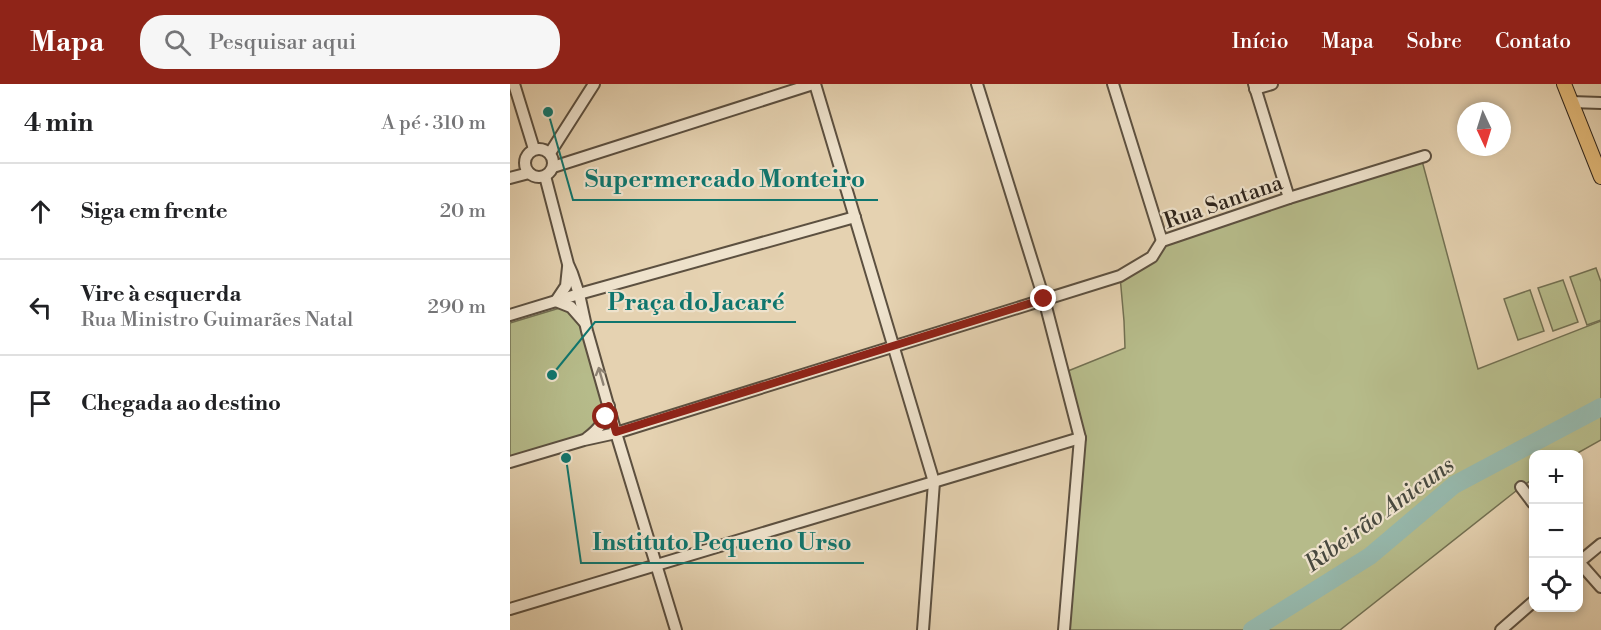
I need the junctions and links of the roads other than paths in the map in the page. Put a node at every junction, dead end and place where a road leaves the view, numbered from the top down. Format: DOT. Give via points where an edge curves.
graph roads {
  1 [pos="514,84"];
  2 [pos="594,84"];
  3 [pos="814,84"];
  4 [pos="977,84"];
  5 [pos="1113,84"];
  6 [pos="1272,84"];
  7 [pos="1564,84"];
  8 [pos="1254,86"];
  9 [pos="1571,102"];
  10 [pos="1601,103"];
  11 [pos="534,149"];
  12 [pos="550,153"];
  13 [pos="1425,156"];
  14 [pos="553,167"];
  15 [pos="529,173"];
  16 [pos="545,176"];
  17 [pos="1601,177"];
  18 [pos="510,178"];
  19 [pos="1289,198"];
  20 [pos="855,217"];
  21 [pos="1162,241"];
  22 [pos="568,264"];
  23 [pos="579,294"];
  24 [pos="1044,299"];
  25 [pos="556,301"];
  26 [pos="510,315"];
  27 [pos="586,324"];
  28 [pos="893,346"];
  29 [pos="609,406"];
  30 [pos="616,432"];
  31 [pos="1080,438"];
  32 [pos="584,440"];
  33 [pos="510,462"];
  34 [pos="934,482"];
  35 [pos="1521,487"];
  36 [pos="1529,498"];
  37 [pos="1601,544"];
  38 [pos="1583,559"];
  39 [pos="657,564"];
  40 [pos="1583,567"];
  41 [pos="1601,587"];
  42 [pos="1529,605"];
  43 [pos="510,609"];
  44 [pos="676,630"];
  45 [pos="923,630"];
  46 [pos="1064,630"];
  47 [pos="1500,630"];
  1 -- 11 [label="street"];
  2 -- 12 [label="street"];
  3 -- 14 [label="street"];
  3 -- 20 [label="street"];
  4 -- 24 [label="street"];
  5 -- 21 [label="street"];
  6 -- 8 [label="street"];
  7 -- 9 [label="main road"];
  8 -- 19 [label="street"];
  9 -- 10 [label="street"];
  9 -- 17 [label="main road"];
  11 -- 12 [label="street"];
  11 -- 15 [label="street" via="525,159"];
  12 -- 14 [label="street"];
  13 -- 19 [label="street, Rua Santana"];
  14 -- 16 [label="street"];
  15 -- 16 [label="street"];
  15 -- 18 [label="street"];
  16 -- 22 [label="street"];
  19 -- 21 [label="street, Rua Santana"];
  20 -- 23 [label="street"];
  20 -- 28 [label="street"];
  21 -- 24 [label="street, Rua Santana" via="1152,257 1120,276"];
  22 -- 23 [label="street"];
  22 -- 25 [label="street" via="567,286"];
  23 -- 25 [label="street"];
  23 -- 27 [label="street"];
  24 -- 28 [label="street, Rua Santana"];
  24 -- 31 [label="street"];
  25 -- 26 [label="street"];
  25 -- 27 [label="street" via="571,308"];
  29 -- 27 [label="street, one-way"];
  28 -- 30 [label="street, Rua Santana"];
  28 -- 34 [label="street"];
  29 -- 30 [label="street"];
  29 -- 32 [label="street" via="601,427"];
  30 -- 32 [label="street, Rua Santana"];
  30 -- 39 [label="street"];
  31 -- 34 [label="street"];
  31 -- 46 [label="street"];
  32 -- 33 [label="street, Rua Santana"];
  34 -- 39 [label="street"];
  34 -- 45 [label="street"];
  35 -- 36 [label="street"];
  37 -- 38 [label="street"];
  39 -- 43 [label="street"];
  39 -- 44 [label="street"];
  40 -- 41 [label="street"];
  42 -- 47 [label="street"];
}
